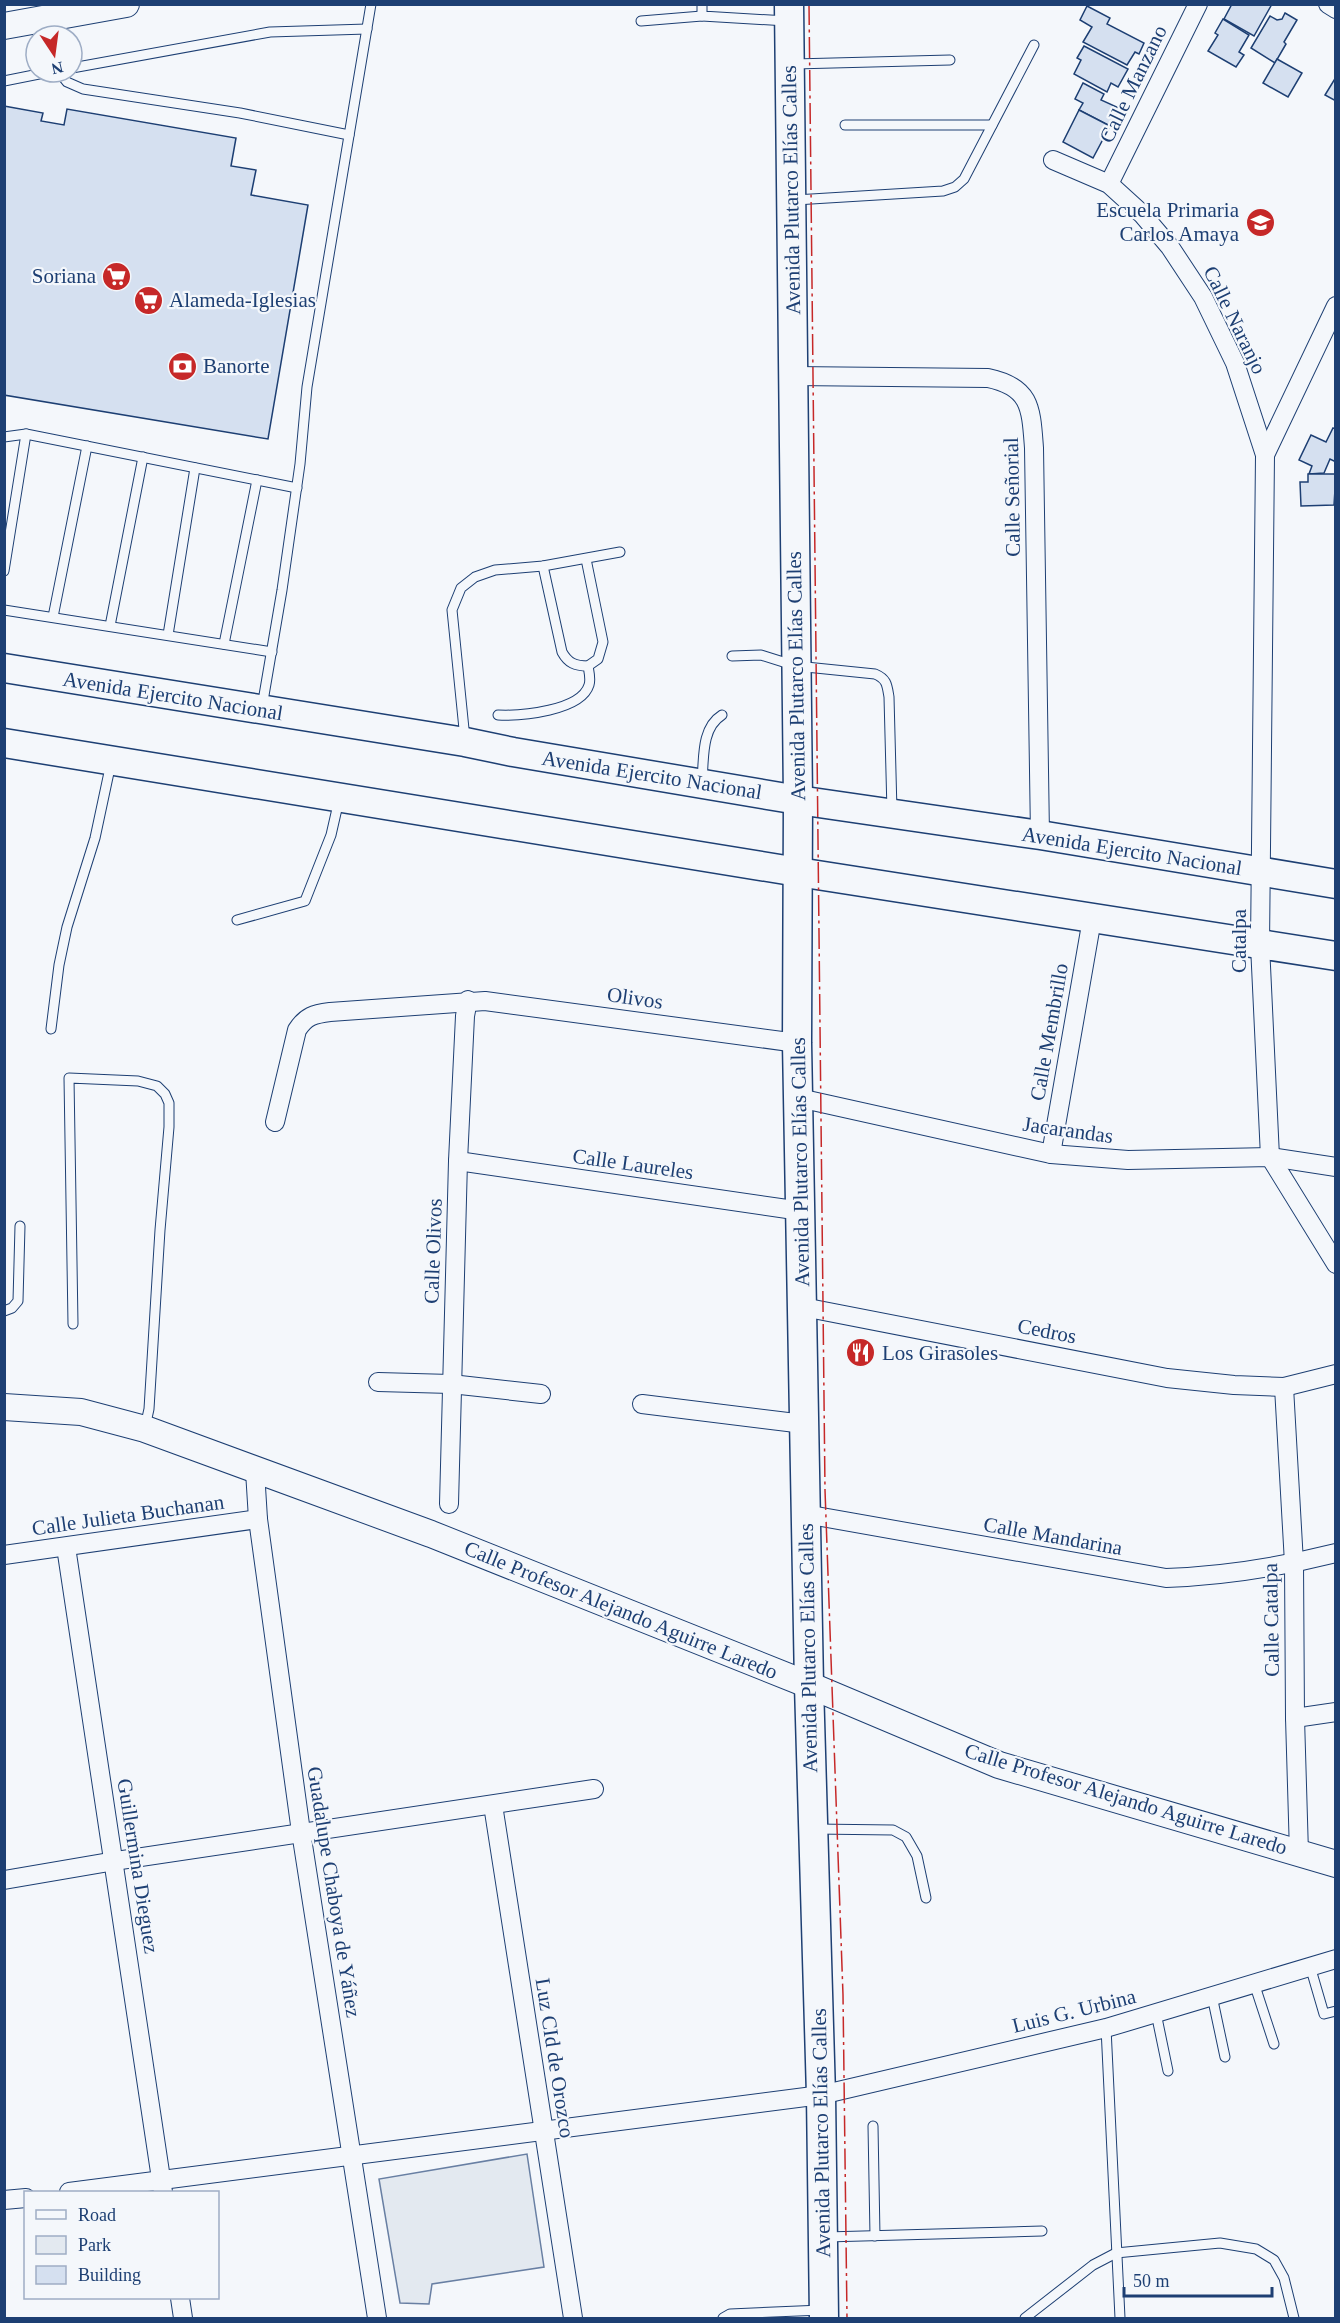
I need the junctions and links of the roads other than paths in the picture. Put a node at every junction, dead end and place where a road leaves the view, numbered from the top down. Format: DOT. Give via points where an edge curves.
graph roads {
  1 [pos="126,4"];
  2 [pos="371,4"];
  3 [pos="702,4"];
  4 [pos="1198,4"];
  5 [pos="1328,4"];
  6 [pos="1335,9"];
  7 [pos="789,13"];
  8 [pos="53,16"];
  9 [pos="702,16"];
  10 [pos="641,21"];
  11 [pos="4,26"];
  12 [pos="366,29"];
  13 [pos="1034,45"];
  14 [pos="950,60"];
  15 [pos="789,64"];
  16 [pos="84,66"];
  17 [pos="24,77"];
  18 [pos="4,81"];
  19 [pos="73,84"];
  20 [pos="845,124"];
  21 [pos="992,125"];
  22 [pos="350,135"];
  23 [pos="1053,160"];
  24 [pos="1109,184"];
  25 [pos="791,200"];
  26 [pos="1335,306"];
  27 [pos="792,376"];
  28 [pos="26,434"];
  29 [pos="4,437"];
  30 [pos="87,446"];
  31 [pos="1265,455"];
  32 [pos="143,458"];
  33 [pos="195,468"];
  34 [pos="257,480"];
  35 [pos="297,488"];
  36 [pos="620,552"];
  37 [pos="586,559"];
  38 [pos="543,566"];
  39 [pos="4,571"];
  40 [pos="4,610"];
  41 [pos="53,617"];
  42 [pos="110,626"];
  43 [pos="168,635"];
  44 [pos="224,644"];
  45 [pos="272,652"];
  46 [pos="732,656"];
  47 [pos="588,666"];
  48 [pos="796,666"];
  49 [pos="4,668"];
  50 [pos="261,710"];
  51 [pos="498,715"];
  52 [pos="722,715"];
  53 [pos="465,742"];
  54 [pos="4,743"];
  55 [pos="112,761"];
  56 [pos="702,783"];
  57 [pos="340,798"];
  58 [pos="798,800"];
  59 [pos="892,813"];
  60 [pos="1040,835"];
  61 [pos="798,872"];
  62 [pos="1262,872"];
  63 [pos="1335,885"];
  64 [pos="1092,918"];
  65 [pos="237,920"];
  66 [pos="1260,945"];
  67 [pos="1335,956"];
  68 [pos="468,1000"];
  69 [pos="51,1029"];
  70 [pos="797,1043"];
  71 [pos="799,1098"];
  72 [pos="275,1122"];
  73 [pos="1051,1154"];
  74 [pos="1270,1157"];
  75 [pos="458,1161"];
  76 [pos="1335,1167"];
  77 [pos="801,1211"];
  78 [pos="20,1226"];
  79 [pos="1335,1264"];
  80 [pos="802,1307"];
  81 [pos="4,1311"];
  82 [pos="73,1324"];
  83 [pos="1335,1374"];
  84 [pos="378,1382"];
  85 [pos="451,1384"];
  86 [pos="1284,1387"];
  87 [pos="542,1394"];
  88 [pos="642,1404"];
  89 [pos="4,1407"];
  90 [pos="804,1424"];
  91 [pos="145,1429"];
  92 [pos="255,1471"];
  93 [pos="449,1504"];
  94 [pos="805,1514"];
  95 [pos="258,1519"];
  96 [pos="66,1547"];
  97 [pos="1335,1553"];
  98 [pos="4,1555"];
  99 [pos="1294,1563"];
  100 [pos="809,1685"];
  101 [pos="1335,1712"];
  102 [pos="1295,1719"];
  103 [pos="594,1789"];
  104 [pos="493,1805"];
  105 [pos="813,1829"];
  106 [pos="301,1832"];
  107 [pos="1299,1852"];
  108 [pos="115,1861"];
  109 [pos="1335,1864"];
  110 [pos="4,1880"];
  111 [pos="927,1898"];
  112 [pos="1335,1959"];
  113 [pos="1310,1966"];
  114 [pos="1254,1983"];
  115 [pos="1212,1996"];
  116 [pos="1335,2011"];
  117 [pos="1156,2013"];
  118 [pos="1106,2028"];
  119 [pos="1274,2044"];
  120 [pos="1226,2057"];
  121 [pos="1168,2071"];
  122 [pos="821,2095"];
  123 [pos="873,2126"];
  124 [pos="543,2131"];
  125 [pos="352,2157"];
  126 [pos="162,2187"];
  127 [pos="100,2191"];
  128 [pos="24,2198"];
  129 [pos="4,2200"];
  130 [pos="1042,2231"];
  131 [pos="875,2236"];
  132 [pos="823,2237"];
  133 [pos="1116,2253"];
  134 [pos="180,2299"];
  135 [pos="824,2314"];
  136 [pos="183,2319"];
  137 [pos="377,2319"];
  138 [pos="573,2319"];
  139 [pos="723,2319"];
  140 [pos="1025,2319"];
  141 [pos="1120,2319"];
  142 [pos="1294,2319"];
  1 -- 8 [label="street"];
  2 -- 12 [label="lane"];
  3 -- 9 [label="lane"];
  4 -- 24 [label="street, Calle Manzano"];
  5 -- 6 [label="street"];
  7 -- 9 [label="lane"];
  7 -- 15 [label="main road, Avenida Plutarco Elías Calles"];
  8 -- 11 [label="street"];
  9 -- 10 [label="lane"];
  12 -- 16 [label="lane" via="270,32"];
  12 -- 22 [label="lane"];
  13 -- 21 [label="lane"];
  14 -- 15 [label="lane"];
  15 -- 25 [label="main road, Avenida Plutarco Elías Calles"];
  17 -- 18 [label="lane"];
  19 -- 22 [label="lane"];
  20 -- 21 [label="lane"];
  21 -- 25 [label="lane" via="964,178 955,187 921,193"];
  22 -- 35 [label="lane" via="308,387"];
  23 -- 24 [label="street, Calle Naranjo"];
  24 -- 31 [label="street, Calle Naranjo" via="1170,247 1203,297 1235,363"];
  25 -- 27 [label="main road, Avenida Plutarco Elías Calles"];
  26 -- 31 [label="street"];
  27 -- 48 [label="main road, Avenida Plutarco Elías Calles"];
  27 -- 60 [label="street, Calle Señorial" via="988,378 1006,382 1026,400 1034,447"];
  28 -- 29 [label="lane"];
  28 -- 30 [label="lane"];
  28 -- 39 [label="lane"];
  30 -- 32 [label="lane"];
  30 -- 41 [label="lane"];
  31 -- 62 [label="street, Catalpa"];
  32 -- 33 [label="lane"];
  32 -- 42 [label="lane"];
  33 -- 34 [label="lane"];
  33 -- 43 [label="lane"];
  34 -- 35 [label="lane"];
  34 -- 44 [label="lane"];
  35 -- 45 [label="lane"];
  36 -- 37 [label="lane"];
  37 -- 38 [label="lane"];
  37 -- 47 [label="lane" via="603,642 602,653"];
  38 -- 47 [label="lane" via="562,652 572,664"];
  38 -- 53 [label="lane" via="495,570 475,577 461,588 452,610"];
  40 -- 41 [label="lane"];
  41 -- 42 [label="lane"];
  42 -- 43 [label="lane"];
  43 -- 44 [label="lane"];
  44 -- 45 [label="lane"];
  45 -- 50 [label="lane"];
  46 -- 48 [label="lane" via="761,655"];
  47 -- 51 [label="lane" via="591,682 579,699 536,713"];
  48 -- 58 [label="main road, Avenida Plutarco Elías Calles"];
  48 -- 59 [label="lane" via="883,677 887,684"];
  49 -- 50 [label="main road, Avenida Ejercito Nacional"];
  50 -- 53 [label="main road, Avenida Ejercito Nacional"];
  52 -- 56 [label="lane" via="707,732"];
  53 -- 56 [label="main road, Avenida Ejercito Nacional"];
  54 -- 55 [label="main road"];
  55 -- 57 [label="main road"];
  55 -- 69 [label="lane" via="67,927"];
  56 -- 58 [label="main road, Avenida Ejercito Nacional"];
  57 -- 61 [label="main road"];
  57 -- 65 [label="lane" via="331,835 304,901"];
  58 -- 59 [label="main road, Avenida Ejercito Nacional"];
  58 -- 61 [label="main road, Avenida Plutarco Elías Calles"];
  59 -- 60 [label="main road, Avenida Ejercito Nacional"];
  60 -- 62 [label="main road, Avenida Ejercito Nacional"];
  61 -- 64 [label="main road"];
  61 -- 70 [label="main road, Avenida Plutarco Elías Calles"];
  62 -- 63 [label="main road, Avenida Ejercito Nacional"];
  62 -- 66 [label="street, Catalpa"];
  64 -- 66 [label="main road"];
  64 -- 73 [label="street, Calle Membrillo"];
  66 -- 67 [label="main road"];
  66 -- 74 [label="street, Catalpa"];
  68 -- 70 [label="street, Olivos"];
  68 -- 72 [label="street, Olivos" via="312,1014 297,1030"];
  68 -- 75 [label="street, Calle Olivos"];
  70 -- 71 [label="main road, Avenida Plutarco Elías Calles"];
  71 -- 73 [label="street, Jacarandas"];
  71 -- 77 [label="main road, Avenida Plutarco Elías Calles"];
  73 -- 74 [label="street, Jacarandas" via="1128,1161"];
  74 -- 76 [label="street, Jacarandas"];
  74 -- 79 [label="street, Catalpa"];
  75 -- 77 [label="street, Calle Laureles"];
  75 -- 85 [label="street, Calle Olivos"];
  77 -- 80 [label="main road, Avenida Plutarco Elías Calles"];
  78 -- 81 [label="lane" via="18,1301"];
  80 -- 86 [label="street, Cedros" via="1167,1378"];
  80 -- 90 [label="main road, Avenida Plutarco Elías Calles"];
  82 -- 91 [label="lane" via="69,1078 138,1081 157,1086 169,1103 169,1126"];
  83 -- 86 [label="street, Cedros"];
  84 -- 85 [label="street"];
  85 -- 87 [label="street"];
  85 -- 93 [label="street, Calle Olivos"];
  86 -- 99 [label="street, Calle Catalpa"];
  88 -- 90 [label="street"];
  89 -- 91 [label="street, Calle Profesor Alejando Aguirre Laredo" via="81,1412"];
  90 -- 94 [label="main road, Avenida Plutarco Elías Calles"];
  91 -- 92 [label="street, Calle Profesor Alejando Aguirre Laredo"];
  92 -- 95 [label="street, Guadalupe Chaboya de Yáñez"];
  92 -- 100 [label="street, Calle Profesor Alejando Aguirre Laredo" via="431,1534"];
  94 -- 99 [label="street, Calle Mandarina" via="1166,1578"];
  94 -- 100 [label="main road, Avenida Plutarco Elías Calles"];
  95 -- 96 [label="street, Calle Julieta Buchanan"];
  95 -- 106 [label="street, Guadalupe Chaboya de Yáñez"];
  96 -- 98 [label="street, Calle Julieta Buchanan"];
  96 -- 108 [label="street, Guillermina Dieguez"];
  97 -- 99 [label="street, Calle Mandarina"];
  99 -- 102 [label="street, Calle Catalpa"];
  100 -- 105 [label="main road, Avenida Plutarco Elías Calles"];
  100 -- 107 [label="street, Calle Profesor Alejando Aguirre Laredo" via="999,1764"];
  101 -- 102 [label="street"];
  102 -- 107 [label="street, Calle Catalpa"];
  103 -- 104 [label="street"];
  104 -- 106 [label="street"];
  104 -- 124 [label="street, Luz CId de Orozco"];
  105 -- 111 [label="lane" via="893,1830 906,1837 917,1856"];
  105 -- 122 [label="main road, Avenida Plutarco Elías Calles"];
  106 -- 108 [label="street"];
  106 -- 125 [label="street, Guadalupe Chaboya de Yáñez"];
  107 -- 109 [label="street, Calle Profesor Alejando Aguirre Laredo"];
  108 -- 110 [label="street"];
  108 -- 126 [label="street, Guillermina Dieguez"];
  112 -- 113 [label="street, Luis G. Urbina"];
  113 -- 114 [label="street, Luis G. Urbina"];
  113 -- 116 [label="lane" via="1324,2014"];
  114 -- 115 [label="street, Luis G. Urbina"];
  114 -- 119 [label="lane"];
  115 -- 117 [label="street, Luis G. Urbina"];
  115 -- 120 [label="lane"];
  117 -- 118 [label="street, Luis G. Urbina"];
  117 -- 121 [label="lane"];
  118 -- 122 [label="street, Luis G. Urbina"];
  118 -- 133 [label="lane"];
  122 -- 124 [label="street, Luis G. Urbina"];
  122 -- 132 [label="main road, Avenida Plutarco Elías Calles"];
  123 -- 131 [label="lane"];
  124 -- 125 [label="street, Luis G. Urbina"];
  124 -- 138 [label="street, Luz CId de Orozco"];
  125 -- 126 [label="street, Luis G. Urbina"];
  125 -- 137 [label="street, Guadalupe Chaboya de Yáñez"];
  126 -- 127 [label="street, Luis G. Urbina"];
  128 -- 129 [label="street"];
  130 -- 131 [label="lane"];
  131 -- 132 [label="lane"];
  132 -- 135 [label="main road, Avenida Plutarco Elías Calles"];
  133 -- 140 [label="lane" via="1093,2265"];
  133 -- 141 [label="lane"];
  133 -- 142 [label="lane" via="1220,2243 1256,2249 1274,2260 1284,2278"];
  134 -- 136 [label="street"];
  135 -- 139 [label="lane" via="730,2314"];
}
